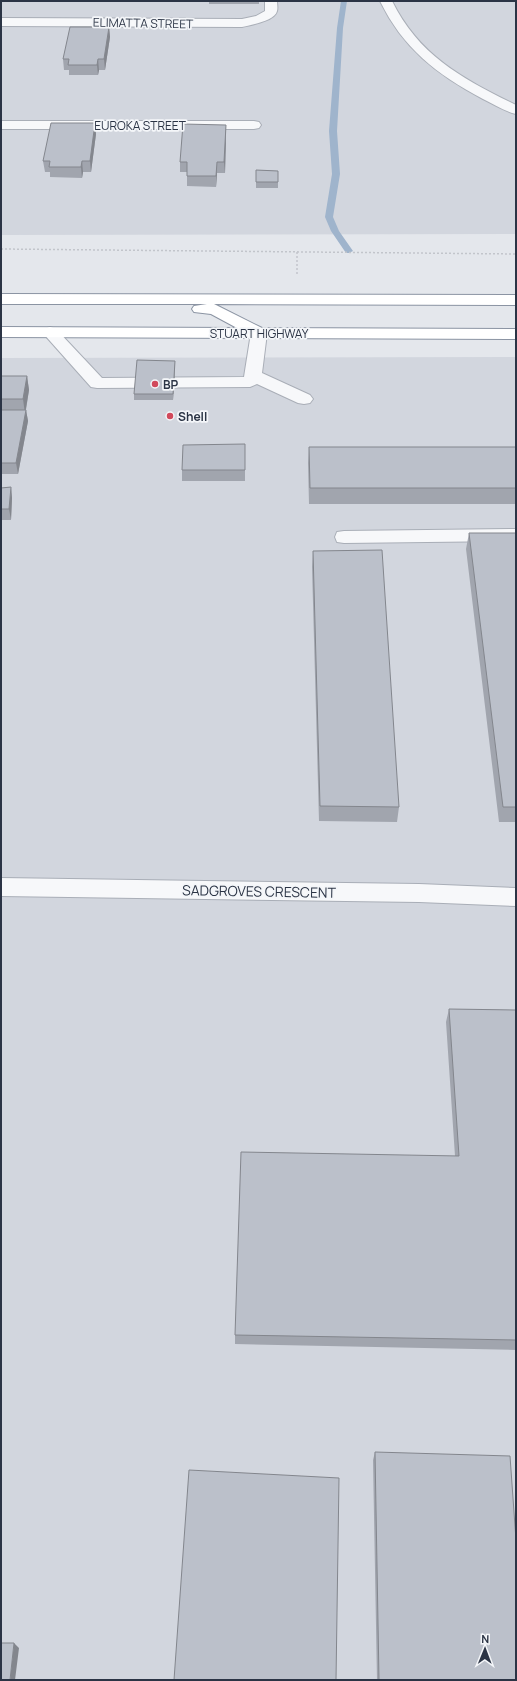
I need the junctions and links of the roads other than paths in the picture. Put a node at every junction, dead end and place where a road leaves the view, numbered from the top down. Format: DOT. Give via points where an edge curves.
graph roads {
  1 [pos="271,1"];
  2 [pos="386,1"];
  3 [pos="1,22"];
  4 [pos="516,110"];
  5 [pos="1,125"];
  6 [pos="254,125"];
  7 [pos="1,299"];
  8 [pos="33,299"];
  9 [pos="333,300"];
  10 [pos="516,300"];
  11 [pos="516,309"];
  12 [pos="1,332"];
  13 [pos="50,332"];
  14 [pos="259,333"];
  15 [pos="516,334"];
  16 [pos="253,375"];
  17 [pos="304,399"];
  18 [pos="516,535"];
  19 [pos="344,537"];
  20 [pos="1,887"];
  21 [pos="516,897"];
  1 -- 3 [label="street, ELIMATTA STREET" via="271,12 267,16 223,24"];
  2 -- 4 [label="street" via="405,33 435,64 467,85"];
  5 -- 6 [label="street, EUROKA STREET"];
  7 -- 8 [label="highway"];
  8 -- 9 [label="highway"];
  8 -- 14 [label="highway" via="84,309 214,309"];
  9 -- 10 [label="highway"];
  9 -- 11 [label="highway" via="370,309"];
  12 -- 13 [label="highway, STUART HIGHWAY"];
  13 -- 14 [label="highway, STUART HIGHWAY"];
  13 -- 16 [label="street" via="97,383 250,382"];
  14 -- 15 [label="highway, STUART HIGHWAY"];
  14 -- 16 [label="street"];
  16 -- 17 [label="street"];
  18 -- 19 [label="street"];
  20 -- 21 [label="street, SADGROVES CRESCENT" via="419,893"];
}
